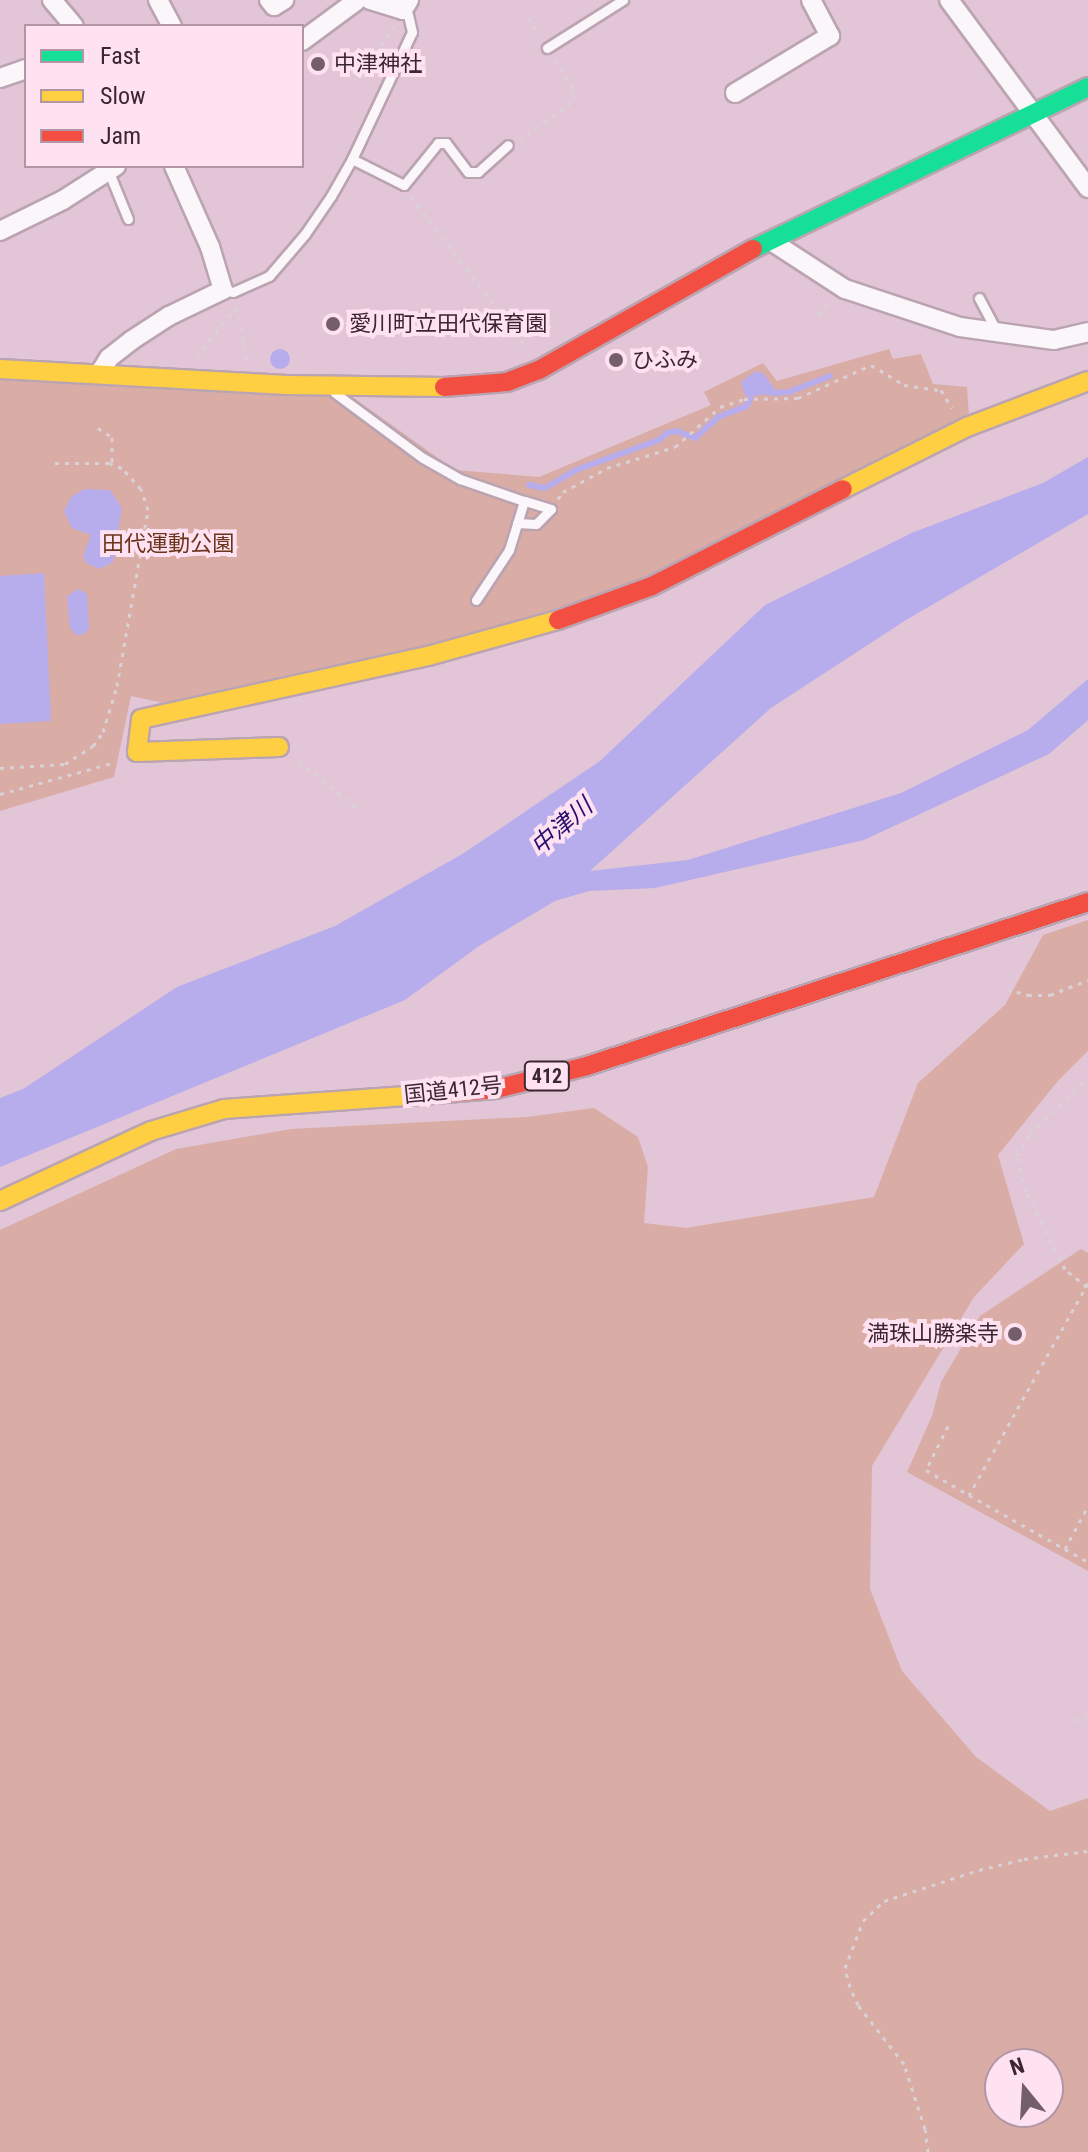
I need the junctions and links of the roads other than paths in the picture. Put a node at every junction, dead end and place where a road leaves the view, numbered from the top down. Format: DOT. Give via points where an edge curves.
graph roads {
  1 [pos="52,0"];
  2 [pos="158,0"];
  3 [pos="269,0"];
  4 [pos="284,0"];
  5 [pos="356,0"];
  6 [pos="369,0"];
  7 [pos="623,0"];
  8 [pos="811,0"];
  9 [pos="949,0"];
  10 [pos="405,7"];
  11 [pos="72,24"];
  12 [pos="171,24"];
  13 [pos="304,39"];
  14 [pos="547,48"];
  15 [pos="24,70"];
  16 [pos="0,78"];
  17 [pos="742,82"];
  18 [pos="1088,87"];
  19 [pos="1033,114"];
  20 [pos="508,145"];
  21 [pos="352,159"];
  22 [pos="110,168"];
  23 [pos="111,168"];
  24 [pos="175,168"];
  25 [pos="1088,188"];
  26 [pos="128,219"];
  27 [pos="0,231"];
  28 [pos="771,241"];
  29 [pos="223,290"];
  30 [pos="979,298"];
  31 [pos="997,332"];
  32 [pos="1088,332"];
  33 [pos="0,369"];
  34 [pos="99,374"];
  35 [pos="1088,381"];
  36 [pos="334,386"];
  37 [pos="524,501"];
  38 [pos="517,523"];
  39 [pos="476,600"];
  40 [pos="279,747"];
  41 [pos="1088,902"];
  42 [pos="0,1201"];
  1 -- 11 [label="street"];
  2 -- 12 [label="street"];
  3 -- 4 [label="street" via="274,6"];
  5 -- 6 [label="street"];
  5 -- 13 [label="street"];
  6 -- 10 [label="street"];
  7 -- 14 [label="lane"];
  8 -- 17 [label="street" via="830,36"];
  9 -- 19 [label="street"];
  10 -- 21 [label="lane" via="412,32"];
  15 -- 16 [label="street"];
  18 -- 19 [label="main road"];
  19 -- 25 [label="street"];
  19 -- 28 [label="main road"];
  20 -- 21 [label="lane" via="478,172 468,172 446,143 438,143 404,185"];
  21 -- 29 [label="lane" via="305,234 269,276 233,292"];
  22 -- 27 [label="street" via="63,200"];
  23 -- 26 [label="lane"];
  24 -- 29 [label="street"];
  28 -- 31 [label="street" via="845,289 960,327"];
  28 -- 36 [label="main road" via="542,368 507,382"];
  29 -- 34 [label="street" via="132,340"];
  30 -- 31 [label="lane"];
  31 -- 32 [label="street" via="1054,340"];
  33 -- 34 [label="main road"];
  34 -- 36 [label="main road"];
  35 -- 40 [label="main road" via="961,430 652,586 571,616 428,656 141,719 137,752"];
  36 -- 37 [label="lane" via="335,393 423,458 460,479"];
  37 -- 38 [label="lane"];
  37 -- 38 [label="lane" via="551,509 536,524"];
  38 -- 39 [label="lane" via="509,550"];
  41 -- 42 [label="main road, 国道412号 / 412" via="616,1057 496,1089 224,1109 151,1131"];
}
